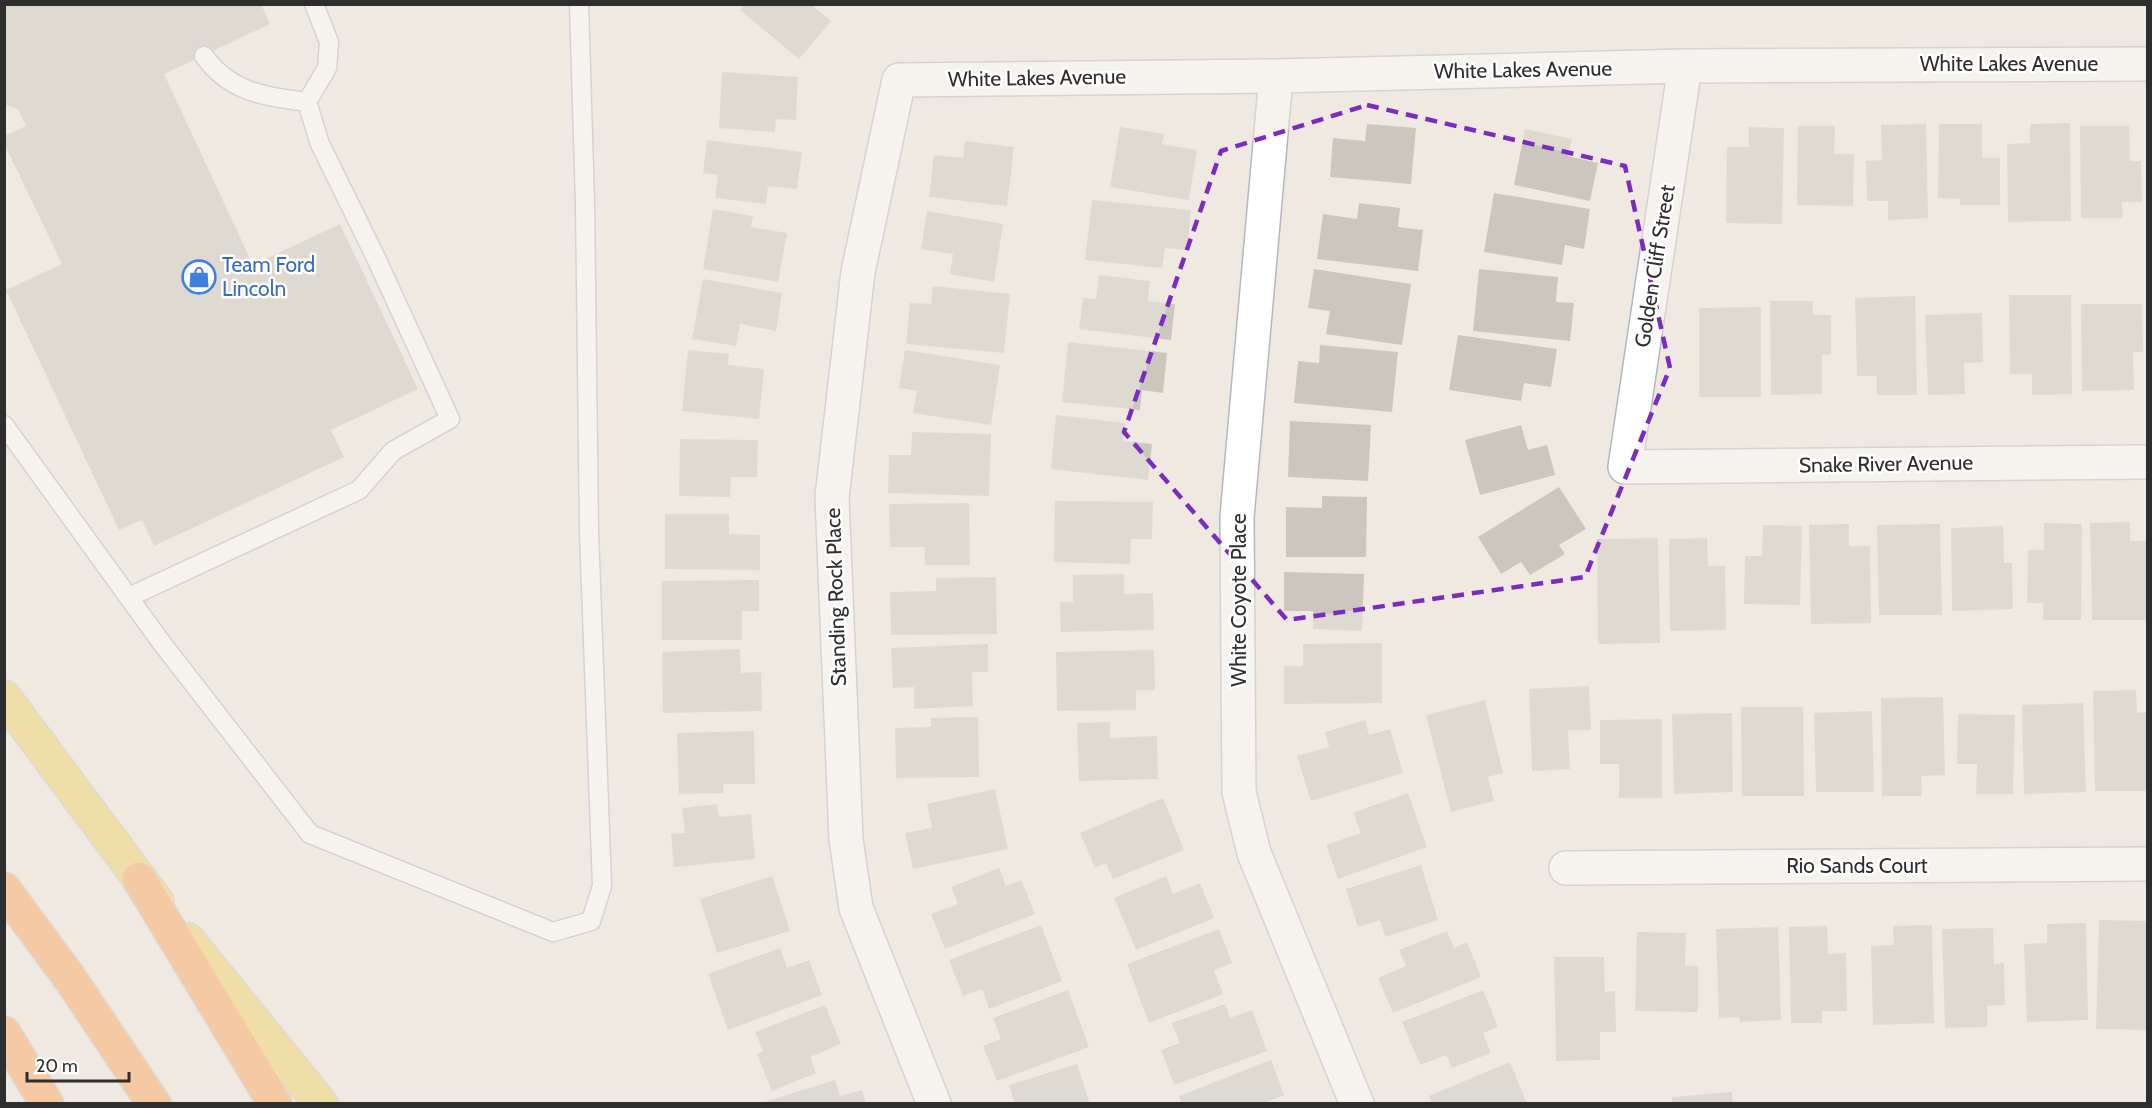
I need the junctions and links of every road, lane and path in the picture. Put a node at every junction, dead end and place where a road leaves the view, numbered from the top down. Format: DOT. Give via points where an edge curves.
graph roads {
  1 [pos="314,4"];
  2 [pos="579,4"];
  3 [pos="204,56"];
  4 [pos="2148,64"];
  5 [pos="1685,66"];
  6 [pos="1276,75"];
  7 [pos="898,80"];
  8 [pos="307,102"];
  9 [pos="4,425"];
  10 [pos="2148,462"];
  11 [pos="1625,467"];
  12 [pos="129,597"];
  13 [pos="4,697"];
  14 [pos="2148,864"];
  15 [pos="1566,868"];
  16 [pos="139,879"];
  17 [pos="4,889"];
  18 [pos="4,1033"];
  19 [pos="47,1104"];
  20 [pos="154,1104"];
  21 [pos="275,1104"];
  22 [pos="321,1104"];
  23 [pos="934,1104"];
  24 [pos="1357,1104"];
  1 -- 8 [label="lane" via="329,42 327,68"];
  2 -- 12 [label="lane" via="589,531 602,886 591,921 553,932 310,834"];
  3 -- 8 [label="lane" via="228,81 247,91"];
  4 -- 5 [label="street, White Lakes Avenue"];
  5 -- 6 [label="street, White Lakes Avenue"];
  5 -- 11 [label="street, Golden Cliff Street"];
  6 -- 7 [label="street, White Lakes Avenue"];
  6 -- 24 [label="street, White Coyote Place" via="1237,517 1239,792 1254,853"];
  7 -- 23 [label="street, Standing Rock Place" via="858,273 832,497 846,839 856,908"];
  8 -- 12 [label="lane" via="320,144 450,419 393,451 359,490"];
  9 -- 12 [label="lane"];
  10 -- 11 [label="street, Snake River Avenue"];
  13 -- 16 [label="main road"];
  14 -- 15 [label="street, Rio Sands Court"];
  16 -- 21 [label="highway"];
  16 -- 22 [label="main road"];
  17 -- 20 [label="highway"];
  18 -- 19 [label="highway"];
}
